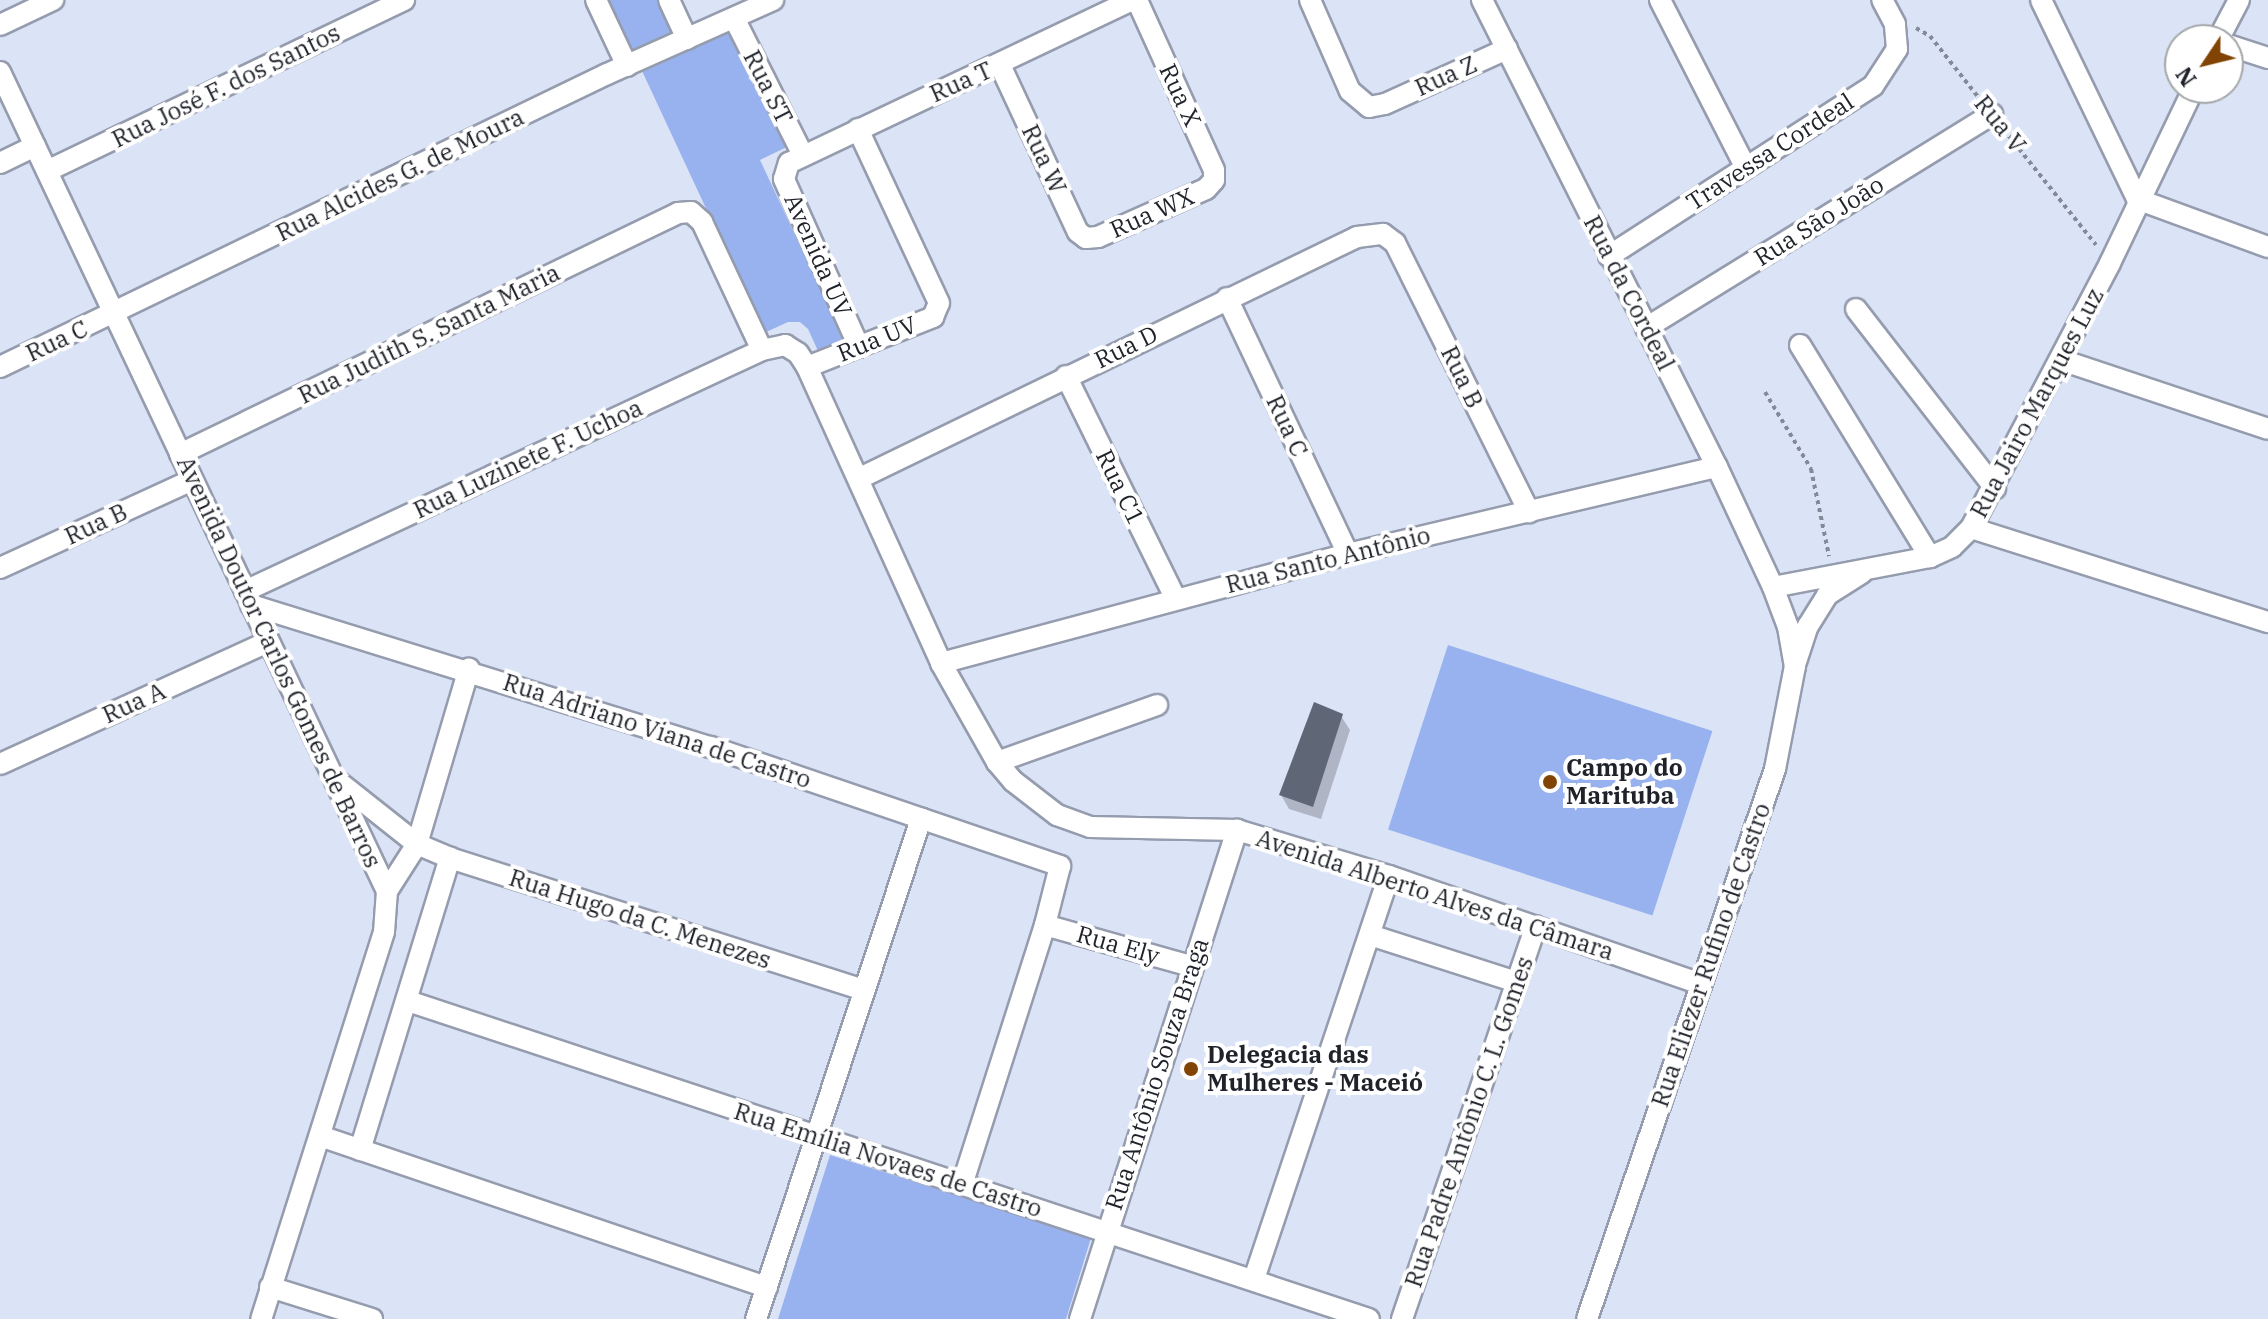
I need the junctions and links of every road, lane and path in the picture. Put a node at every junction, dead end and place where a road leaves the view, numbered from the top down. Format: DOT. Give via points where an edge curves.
graph roads {
  1 [pos="53,0"];
  2 [pos="404,0"];
  3 [pos="596,0"];
  4 [pos="669,0"];
  5 [pos="773,0"];
  6 [pos="1135,0"];
  7 [pos="1310,0"];
  8 [pos="1482,0"];
  9 [pos="1660,0"];
  10 [pos="1882,0"];
  11 [pos="2041,0"];
  12 [pos="2220,0"];
  13 [pos="2239,0"];
  14 [pos="734,18"];
  15 [pos="2229,20"];
  16 [pos="1895,24"];
  17 [pos="2227,24"];
  18 [pos="0,25"];
  19 [pos="687,39"];
  20 [pos="1507,49"];
  21 [pos="2244,50"];
  22 [pos="2268,58"];
  23 [pos="1000,65"];
  24 [pos="627,66"];
  25 [pos="0,72"];
  26 [pos="2186,104"];
  27 [pos="1992,114"];
  28 [pos="858,129"];
  29 [pos="35,146"];
  30 [pos="796,159"];
  31 [pos="0,163"];
  32 [pos="1745,166"];
  33 [pos="47,171"];
  34 [pos="1206,189"];
  35 [pos="2137,199"];
  36 [pos="1098,237"];
  37 [pos="1395,243"];
  38 [pos="2268,247"];
  39 [pos="1609,256"];
  40 [pos="2110,263"];
  41 [pos="1227,298"];
  42 [pos="1856,309"];
  43 [pos="114,314"];
  44 [pos="1646,328"];
  45 [pos="1800,345"];
  46 [pos="859,347"];
  47 [pos="762,350"];
  48 [pos="2061,360"];
  49 [pos="0,367"];
  50 [pos="807,367"];
  51 [pos="1066,376"];
  52 [pos="1765,392"];
  53 [pos="2268,429"];
  54 [pos="180,454"];
  55 [pos="1717,467"];
  56 [pos="860,478"];
  57 [pos="192,480"];
  58 [pos="1995,488"];
  59 [pos="1529,512"];
  60 [pos="1971,528"];
  61 [pos="1348,554"];
  62 [pos="1930,557"];
  63 [pos="0,568"];
  64 [pos="1869,569"];
  65 [pos="1831,574"];
  66 [pos="1773,587"];
  67 [pos="248,598"];
  68 [pos="1175,598"];
  69 [pos="2268,622"];
  70 [pos="268,642"];
  71 [pos="941,663"];
  72 [pos="1795,666"];
  73 [pos="469,669"];
  74 [pos="1157,705"];
  75 [pos="997,762"];
  76 [pos="0,764"];
  77 [pos="334,778"];
  78 [pos="921,819"];
  79 [pos="1237,830"];
  80 [pos="417,844"];
  81 [pos="450,858"];
  82 [pos="1389,876"];
  83 [pos="387,891"];
  84 [pos="1045,925"];
  85 [pos="1536,926"];
  86 [pos="1370,935"];
  87 [pos="1191,966"];
  88 [pos="1516,982"];
  89 [pos="1701,984"];
  90 [pos="864,990"];
  91 [pos="408,1001"];
  92 [pos="320,1136"];
  93 [pos="817,1138"];
  94 [pos="360,1150"];
  95 [pos="963,1182"];
  96 [pos="1107,1232"];
  97 [pos="1254,1279"];
  98 [pos="270,1287"];
  99 [pos="767,1287"];
  100 [pos="261,1319"];
  101 [pos="372,1319"];
  102 [pos="756,1319"];
  103 [pos="1080,1319"];
  104 [pos="1369,1319"];
  105 [pos="1402,1319"];
  106 [pos="1587,1319"];
  1 -- 18 [label="street"];
  2 -- 33 [label="street, Rua José F. dos Santos"];
  3 -- 24 [label="street"];
  4 -- 19 [label="street"];
  5 -- 14 [label="street, Rua Alcides G. de Moura"];
  6 -- 23 [label="street, Rua T"];
  6 -- 34 [label="street, Rua X" via="1214,170"];
  7 -- 20 [label="street, Rua Z" via="1350,91 1369,107"];
  8 -- 20 [label="street, Rua da Cordeal"];
  9 -- 32 [label="street"];
  10 -- 16 [label="street"];
  11 -- 35 [label="street"];
  12 -- 15 [label="street"];
  13 -- 15 [label="street"];
  14 -- 19 [label="street, Rua Alcides G. de Moura"];
  14 -- 30 [label="street, Rua ST"];
  15 -- 17 [label="street"];
  16 -- 27 [label="path, Rua V" via="1930,36"];
  16 -- 32 [label="street, Travessa Cordeal" via="1897,49 1873,86"];
  19 -- 24 [label="street, Rua Alcides G. de Moura"];
  20 -- 39 [label="street, Rua da Cordeal"];
  21 -- 22 [label="street"];
  23 -- 28 [label="street, Rua T"];
  23 -- 36 [label="street, Rua W" via="1078,232"];
  24 -- 43 [label="street, Rua Alcides G. de Moura"];
  25 -- 29 [label="street, Avenida Doutor Carlos Gomes de Barros"];
  26 -- 35 [label="street, Rua Jairo Marques Luz"];
  27 -- 40 [label="path, Rua V"];
  27 -- 44 [label="street, Rua São João"];
  28 -- 30 [label="street, Rua T"];
  28 -- 46 [label="street, Rua UV" via="939,303 933,317"];
  29 -- 31 [label="street"];
  29 -- 33 [label="street, Avenida Doutor Carlos Gomes de Barros"];
  30 -- 46 [label="street, Avenida UV" via="784,179"];
  32 -- 39 [label="street, Travessa Cordeal"];
  33 -- 43 [label="street, Avenida Doutor Carlos Gomes de Barros"];
  34 -- 36 [label="street, Rua WX"];
  35 -- 38 [label="street"];
  35 -- 40 [label="street, Rua Jairo Marques Luz"];
  37 -- 41 [label="street, Rua D" via="1383,234 1357,237"];
  37 -- 59 [label="street, Rua B"];
  39 -- 44 [label="street, Rua da Cordeal"];
  40 -- 48 [label="street, Rua Jairo Marques Luz"];
  41 -- 51 [label="street, Rua D"];
  41 -- 61 [label="street, Rua C"];
  42 -- 58 [label="street"];
  43 -- 49 [label="street, Rua C"];
  43 -- 54 [label="street, Avenida Doutor Carlos Gomes de Barros"];
  44 -- 55 [label="street, Rua da Cordeal"];
  45 -- 62 [label="street"];
  46 -- 50 [label="street, Rua UV"];
  47 -- 50 [label="street" via="785,345"];
  47 -- 54 [label="street, Rua Judith S. Santa Maria" via="702,222 691,212 678,213"];
  47 -- 67 [label="street, Rua Luzinete F. Uchoa"];
  48 -- 53 [label="street"];
  48 -- 58 [label="street, Rua Jairo Marques Luz"];
  50 -- 56 [label="street, Avenida Alberto Alves da Câmara"];
  51 -- 56 [label="street, Rua D"];
  51 -- 68 [label="street, Rua C1"];
  52 -- 65 [label="path" via="1811,469"];
  54 -- 57 [label="street, Avenida Doutor Carlos Gomes de Barros"];
  55 -- 59 [label="street, Rua Santo Antônio"];
  55 -- 66 [label="street, Rua da Cordeal"];
  56 -- 71 [label="street, Avenida Alberto Alves da Câmara"];
  57 -- 63 [label="street, Rua B"];
  57 -- 67 [label="street, Avenida Doutor Carlos Gomes de Barros"];
  58 -- 60 [label="street, Rua Jairo Marques Luz"];
  59 -- 61 [label="street, Rua Santo Antônio"];
  60 -- 62 [label="street, Rua Jairo Marques Luz" via="1952,547"];
  60 -- 69 [label="street"];
  61 -- 68 [label="street, Rua Santo Antônio"];
  62 -- 64 [label="street, Rua Jairo Marques Luz"];
  64 -- 65 [label="street, Rua Jairo Marques Luz"];
  64 -- 72 [label="street" via="1827,595 1808,626"];
  65 -- 66 [label="street, Rua Jairo Marques Luz"];
  66 -- 72 [label="street, Rua Eliezer Rufino de Castro"];
  67 -- 70 [label="street, Avenida Doutor Carlos Gomes de Barros"];
  67 -- 73 [label="street, Rua Adriano Viana de Castro"];
  68 -- 71 [label="street, Rua Santo Antônio"];
  70 -- 76 [label="street, Rua A"];
  70 -- 77 [label="street, Avenida Doutor Carlos Gomes de Barros"];
  71 -- 75 [label="street, Avenida Alberto Alves da Câmara"];
  72 -- 89 [label="street, Rua Eliezer Rufino de Castro" via="1775,769"];
  73 -- 78 [label="street, Rua Adriano Viana de Castro"];
  73 -- 80 [label="street"];
  74 -- 75 [label="street"];
  75 -- 79 [label="street, Avenida Alberto Alves da Câmara" via="1057,815 1090,827"];
  77 -- 80 [label="street, Rua Hugo da C. Menezes"];
  77 -- 83 [label="street, Avenida Doutor Carlos Gomes de Barros"];
  78 -- 84 [label="street, Rua Adriano Viana de Castro" via="1060,866"];
  78 -- 90 [label="street"];
  79 -- 82 [label="street, Avenida Alberto Alves da Câmara"];
  79 -- 87 [label="street, Rua Antônio Souza Braga"];
  80 -- 81 [label="street, Rua Hugo da C. Menezes"];
  80 -- 83 [label="street"];
  81 -- 90 [label="street, Rua Hugo da C. Menezes"];
  81 -- 91 [label="street"];
  82 -- 85 [label="street, Avenida Alberto Alves da Câmara"];
  82 -- 86 [label="street"];
  83 -- 92 [label="street, Avenida Doutor Carlos Gomes de Barros" via="384,932"];
  84 -- 87 [label="street, Rua Ely"];
  84 -- 95 [label="street"];
  85 -- 88 [label="street, Rua Padre Antônio C. L. Gomes"];
  85 -- 89 [label="street, Avenida Alberto Alves da Câmara"];
  86 -- 88 [label="street"];
  86 -- 97 [label="street"];
  87 -- 96 [label="street, Rua Antônio Souza Braga"];
  88 -- 105 [label="street, Rua Padre Antônio C. L. Gomes"];
  89 -- 106 [label="street, Rua Eliezer Rufino de Castro"];
  90 -- 93 [label="street"];
  91 -- 93 [label="street, Rua Emília Novaes de Castro"];
  91 -- 94 [label="street"];
  92 -- 94 [label="street"];
  92 -- 98 [label="street, Avenida Doutor Carlos Gomes de Barros"];
  93 -- 95 [label="street, Rua Emília Novaes de Castro"];
  93 -- 99 [label="street"];
  94 -- 99 [label="street"];
  95 -- 96 [label="street, Rua Emília Novaes de Castro"];
  96 -- 97 [label="street, Rua Emília Novaes de Castro"];
  96 -- 103 [label="street, Rua Antônio Souza Braga"];
  97 -- 104 [label="street, Rua Emília Novaes de Castro"];
  98 -- 100 [label="street, Avenida Doutor Carlos Gomes de Barros"];
  98 -- 101 [label="street"];
  99 -- 102 [label="street"];
}
